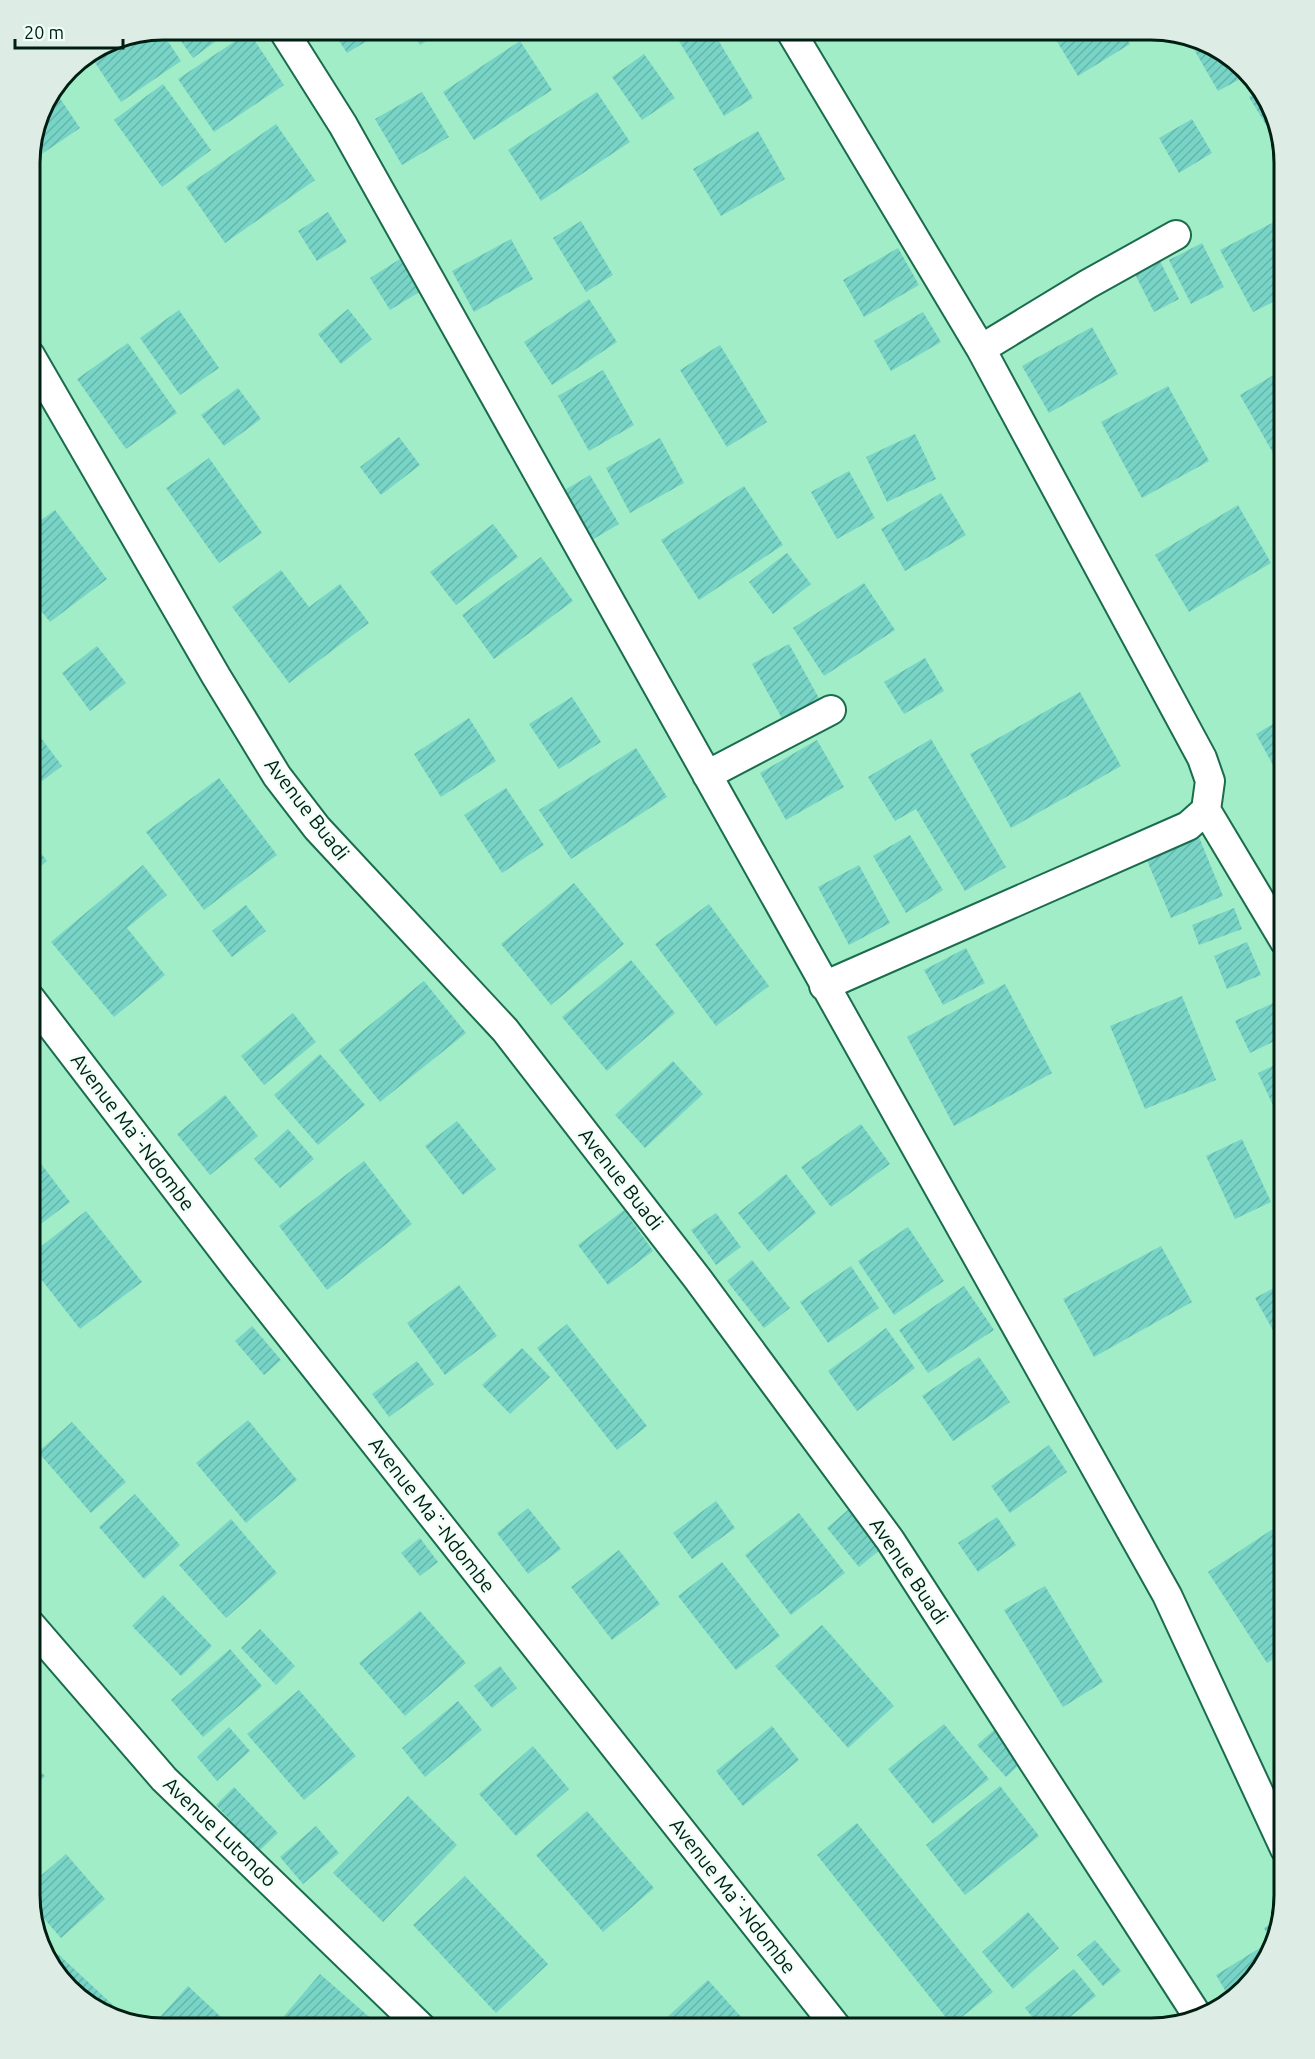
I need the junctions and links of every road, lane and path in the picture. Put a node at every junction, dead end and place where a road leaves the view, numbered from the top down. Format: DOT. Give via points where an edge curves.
graph roads {
  1 [pos="290,41"];
  2 [pos="797,41"];
  3 [pos="1176,235"];
  4 [pos="981,349"];
  5 [pos="41,374"];
  6 [pos="831,710"];
  7 [pos="707,775"];
  8 [pos="1206,810"];
  9 [pos="1274,924"];
  10 [pos="824,986"];
  11 [pos="41,1012"];
  12 [pos="40,1636"];
  13 [pos="1274,1825"];
  14 [pos="1194,2011"];
  15 [pos="412,2018"];
  16 [pos="829,2018"];
  1 -- 7 [label="street" via="343,125"];
  2 -- 4 [label="street"];
  3 -- 4 [label="street"];
  4 -- 8 [label="street" via="1202,758 1210,781"];
  5 -- 14 [label="street, Avenue Buadi" via="277,776 317,828 506,1030 697,1278 890,1540"];
  6 -- 7 [label="street"];
  7 -- 10 [label="street"];
  8 -- 9 [label="street"];
  8 -- 10 [label="street" via="1188,826"];
  10 -- 13 [label="street" via="1167,1595"];
  11 -- 16 [label="street, Avenue Ma¨-Ndombe" via="238,1271"];
  12 -- 15 [label="street, Avenue Lutondo" via="164,1779"];
}
